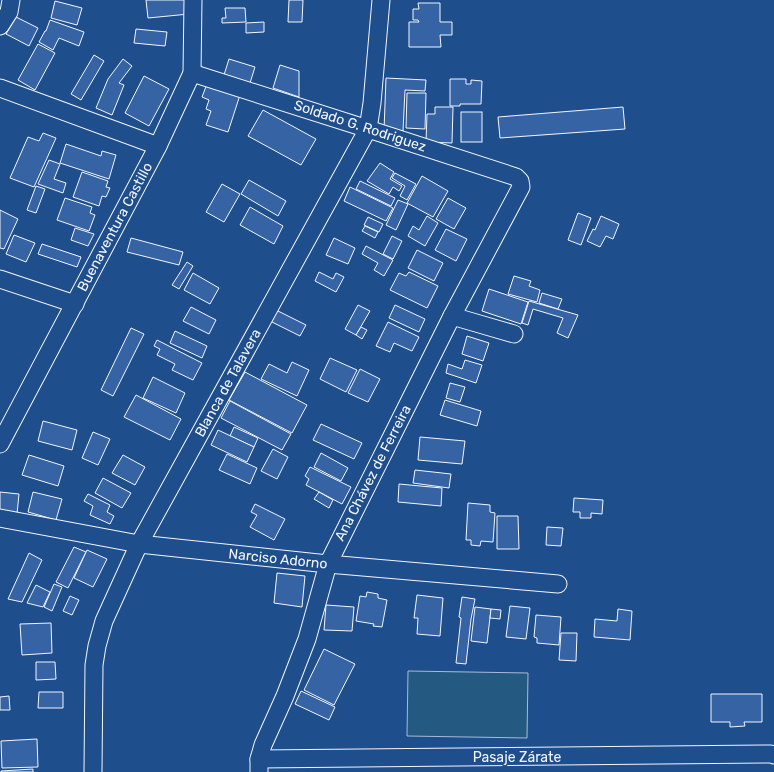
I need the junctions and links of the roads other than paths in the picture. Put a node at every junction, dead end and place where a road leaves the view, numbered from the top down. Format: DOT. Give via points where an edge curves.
graph roads {
  1 [pos="10,0"];
  2 [pos="193,0"];
  3 [pos="381,0"];
  4 [pos="0,26"];
  5 [pos="192,73"];
  6 [pos="0,88"];
  7 [pos="368,129"];
  8 [pos="158,146"];
  9 [pos="521,187"];
  10 [pos="0,279"];
  11 [pos="74,304"];
  12 [pos="452,316"];
  13 [pos="514,334"];
  14 [pos="0,444"];
  15 [pos="0,518"];
  16 [pos="138,544"];
  17 [pos="328,564"];
  18 [pos="558,584"];
  19 [pos="774,755"];
  20 [pos="608,764"];
  21 [pos="434,765"];
  22 [pos="259,766"];
  23 [pos="93,772"];
  1 -- 4 [label="street" via="9,12"];
  2 -- 5 [label="street, Buenaventura Castillo"];
  3 -- 7 [label="street, Blanca de Talavera"];
  5 -- 7 [label="street, Soldado G. Rodriguez"];
  5 -- 8 [label="street, Buenaventura Castillo"];
  6 -- 8 [label="street"];
  7 -- 9 [label="street, Soldado G. Rodriguez" via="516,177"];
  7 -- 16 [label="street, Blanca de Talavera"];
  8 -- 11 [label="street, Buenaventura Castillo"];
  9 -- 12 [label="street, Ana Chávez de Ferreira"];
  10 -- 11 [label="street"];
  11 -- 14 [label="street, Buenaventura Castillo"];
  12 -- 13 [label="street"];
  12 -- 17 [label="street, Ana Chávez de Ferreira"];
  15 -- 16 [label="street, Narciso Adorno"];
  16 -- 17 [label="street, Narciso Adorno"];
  16 -- 23 [label="street, Blanca de Talavera" via="104,621 97,646 94,665"];
  17 -- 18 [label="street, Narciso Adorno"];
  17 -- 22 [label="street, Ana Chávez de Ferreira" via="307,639 263,745"];
  19 -- 20 [label="street, Pasaje Zárate"];
  20 -- 21 [label="street, Pasaje Zárate"];
  21 -- 22 [label="street, Pasaje Zárate"];
}
